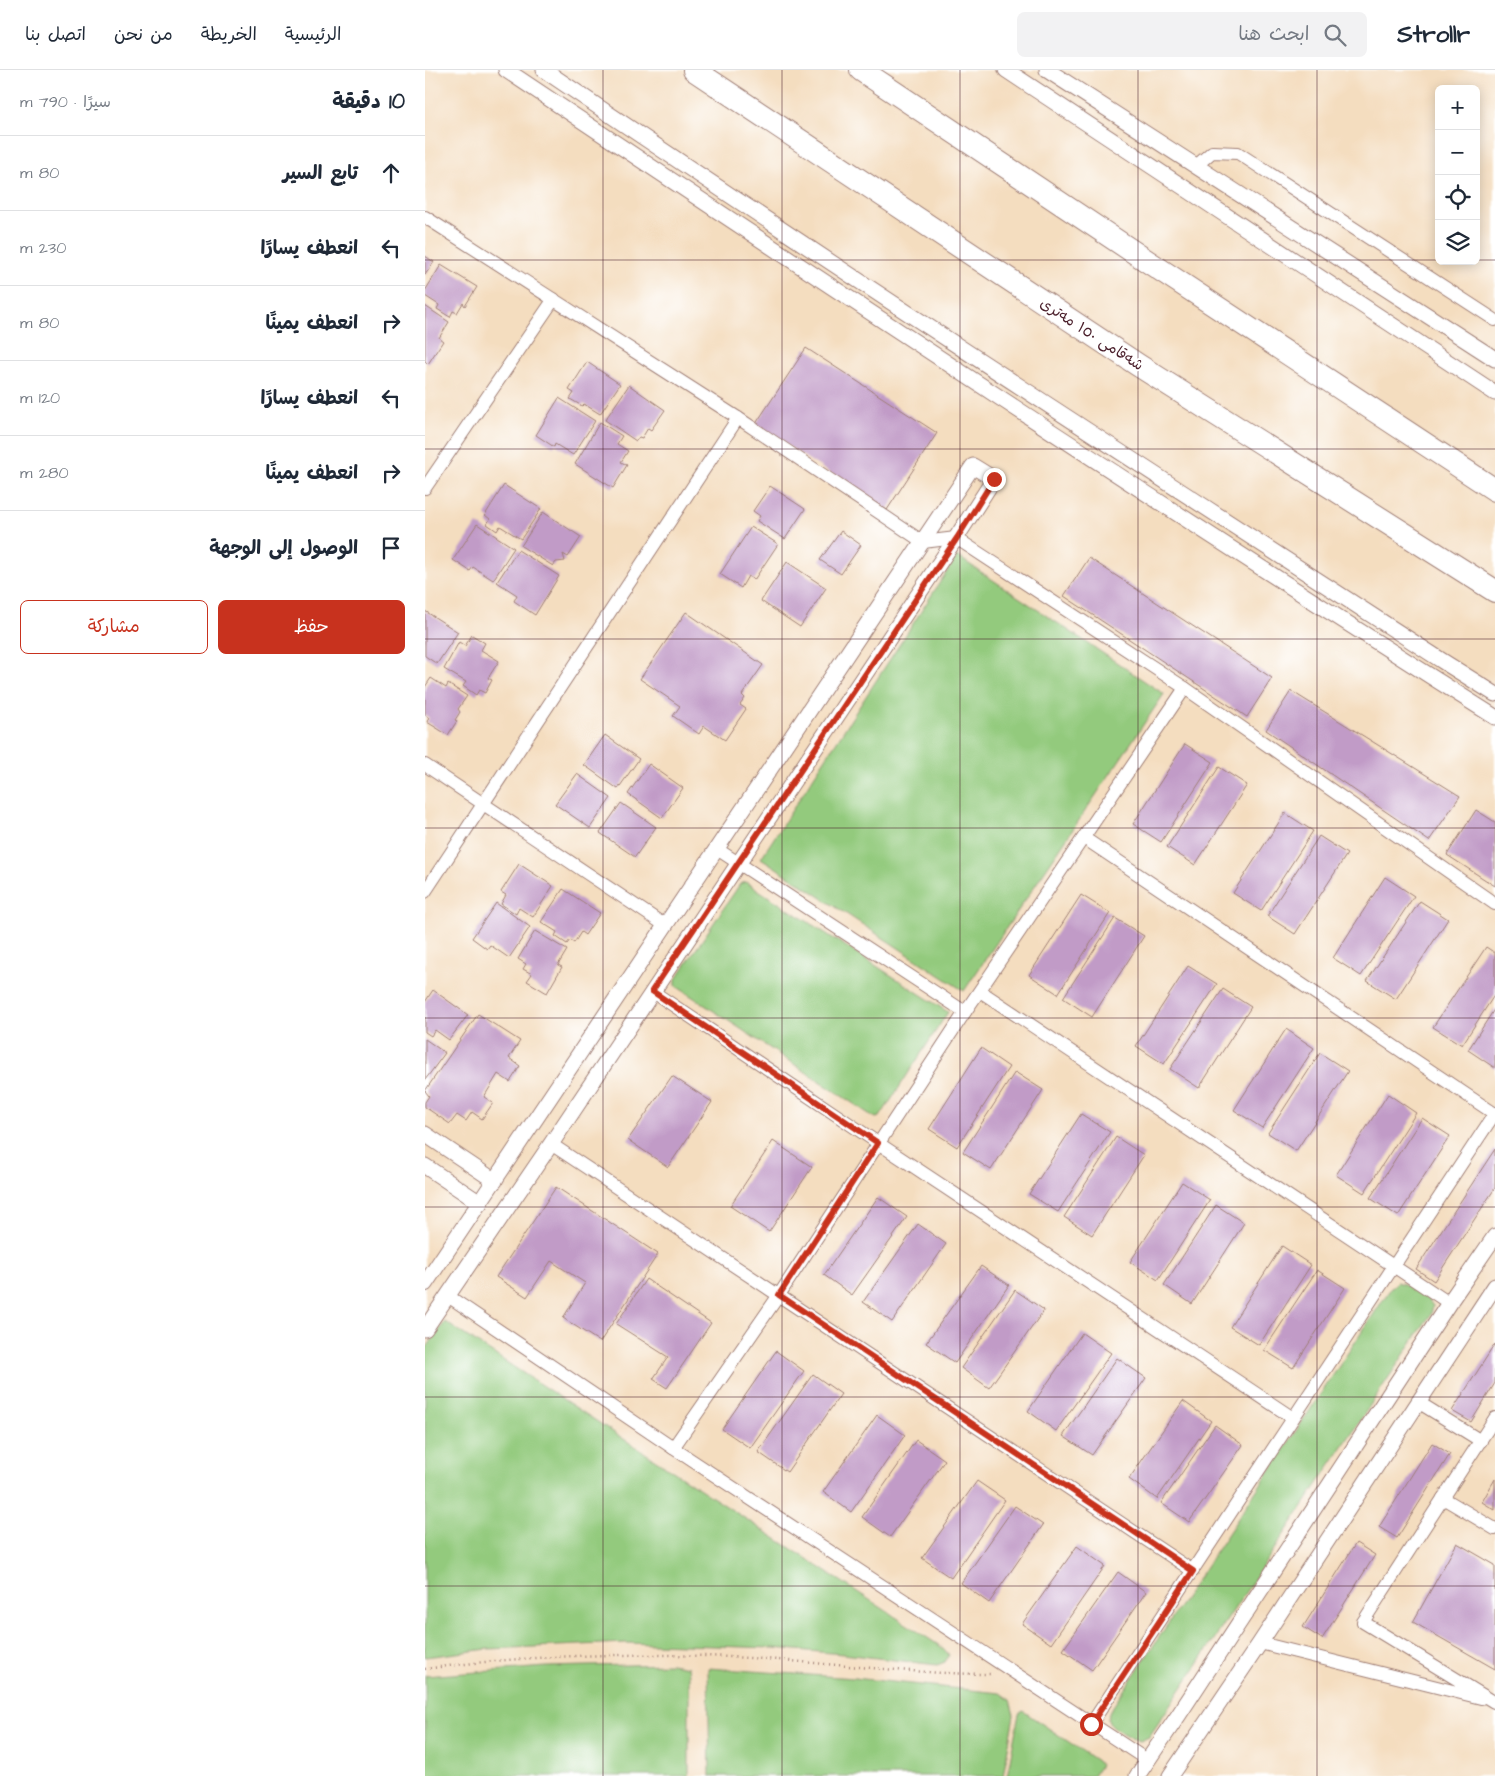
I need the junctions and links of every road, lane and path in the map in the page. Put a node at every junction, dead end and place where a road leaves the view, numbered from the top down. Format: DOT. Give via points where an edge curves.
graph roads {
  1 [pos="506,70"];
  2 [pos="544,70"];
  3 [pos="694,70"];
  4 [pos="861,70"];
  5 [pos="1006,70"];
  6 [pos="1047,70"];
  7 [pos="1196,166"];
  8 [pos="425,217"];
  9 [pos="554,299"];
  10 [pos="1495,320"];
  11 [pos="1495,359"];
  12 [pos="1495,393"];
  13 [pos="737,418"];
  14 [pos="425,488"];
  15 [pos="1495,490"];
  16 [pos="957,538"];
  17 [pos="923,542"];
  18 [pos="1495,591"];
  19 [pos="1185,688"];
  20 [pos="1495,694"];
  21 [pos="1495,717"];
  22 [pos="425,765"];
  23 [pos="483,804"];
  24 [pos="1084,838"];
  25 [pos="717,849"];
  26 [pos="739,862"];
  27 [pos="425,892"];
  28 [pos="1495,904"];
  29 [pos="666,926"];
  30 [pos="652,991"];
  31 [pos="980,991"];
  32 [pos="965,1012"];
  33 [pos="1495,1114"];
  34 [pos="425,1134"];
  35 [pos="878,1143"];
  36 [pos="551,1144"];
  37 [pos="425,1166"];
  38 [pos="495,1180"];
  39 [pos="480,1203"];
  40 [pos="1495,1236"];
  41 [pos="1395,1266"];
  42 [pos="425,1284"];
  43 [pos="1495,1286"];
  44 [pos="779,1295"];
  45 [pos="448,1296"];
  46 [pos="1449,1303"];
  47 [pos="425,1329"];
  48 [pos="1418,1402"];
  49 [pos="1293,1418"];
  50 [pos="1495,1418"];
  51 [pos="1481,1441"];
  52 [pos="673,1448"];
  53 [pos="1443,1498"];
  54 [pos="1495,1529"];
  55 [pos="1193,1571"];
  56 [pos="1260,1643"];
  57 [pos="425,1669"];
  58 [pos="1015,1674"];
  59 [pos="1494,1702"];
  60 [pos="1178,1716"];
  61 [pos="1091,1724"];
  62 [pos="1200,1730"];
  63 [pos="1147,1760"];
  64 [pos="1137,1776"];
  65 [pos="1170,1776"];
  1 -- 21 [label="street" via="915,343 1273,577"];
  2 -- 20 [label="street" via="1095,436"];
  3 -- 18 [label="highway, شەقامی ١٥٠ مەتری" via="1138,364"];
  4 -- 15 [label="highway"];
  5 -- 12 [label="street"];
  6 -- 7 [label="street"];
  7 -- 10 [label="street" via="1212,152 1239,153"];
  7 -- 11 [label="street"];
  8 -- 9 [label="street"];
  9 -- 13 [label="street"];
  9 -- 14 [label="street"];
  13 -- 17 [label="street"];
  13 -- 23 [label="street"];
  16 -- 17 [label="street"];
  16 -- 17 [label="street" via="994,479 973,466"];
  16 -- 19 [label="street"];
  16 -- 26 [label="street"];
  17 -- 25 [label="street"];
  19 -- 24 [label="street"];
  19 -- 28 [label="street"];
  22 -- 23 [label="street"];
  23 -- 27 [label="street"];
  23 -- 29 [label="street"];
  24 -- 31 [label="street"];
  24 -- 33 [label="street"];
  25 -- 26 [label="street"];
  25 -- 29 [label="street"];
  26 -- 30 [label="street"];
  26 -- 32 [label="street"];
  29 -- 38 [label="street"];
  30 -- 35 [label="street"];
  30 -- 36 [label="street"];
  31 -- 32 [label="street"];
  31 -- 41 [label="street"];
  32 -- 35 [label="street"];
  33 -- 41 [label="street"];
  34 -- 38 [label="street"];
  35 -- 44 [label="street"];
  35 -- 49 [label="street"];
  36 -- 44 [label="street"];
  36 -- 45 [label="street"];
  37 -- 39 [label="street"];
  38 -- 39 [label="street"];
  39 -- 42 [label="street"];
  40 -- 46 [label="street"];
  41 -- 46 [label="street"];
  41 -- 49 [label="street"];
  43 -- 48 [label="street"];
  44 -- 52 [label="street"];
  44 -- 55 [label="street"];
  45 -- 47 [label="street"];
  45 -- 52 [label="street"];
  46 -- 60 [label="street"];
  48 -- 51 [label="street"];
  48 -- 56 [label="street"];
  49 -- 55 [label="street"];
  50 -- 51 [label="street"];
  51 -- 53 [label="street"];
  52 -- 58 [label="street"];
  53 -- 54 [label="street"];
  53 -- 59 [label="street" via="1363,1622"];
  55 -- 61 [label="street"];
  56 -- 59 [label="street"];
  56 -- 62 [label="street"];
  57 -- 58 [label="path" via="475,1662 613,1655 748,1658 949,1674"];
  58 -- 61 [label="street"];
  60 -- 62 [label="street"];
  60 -- 63 [label="street"];
  61 -- 63 [label="street"];
  62 -- 65 [label="street"];
  63 -- 64 [label="street"];
}
